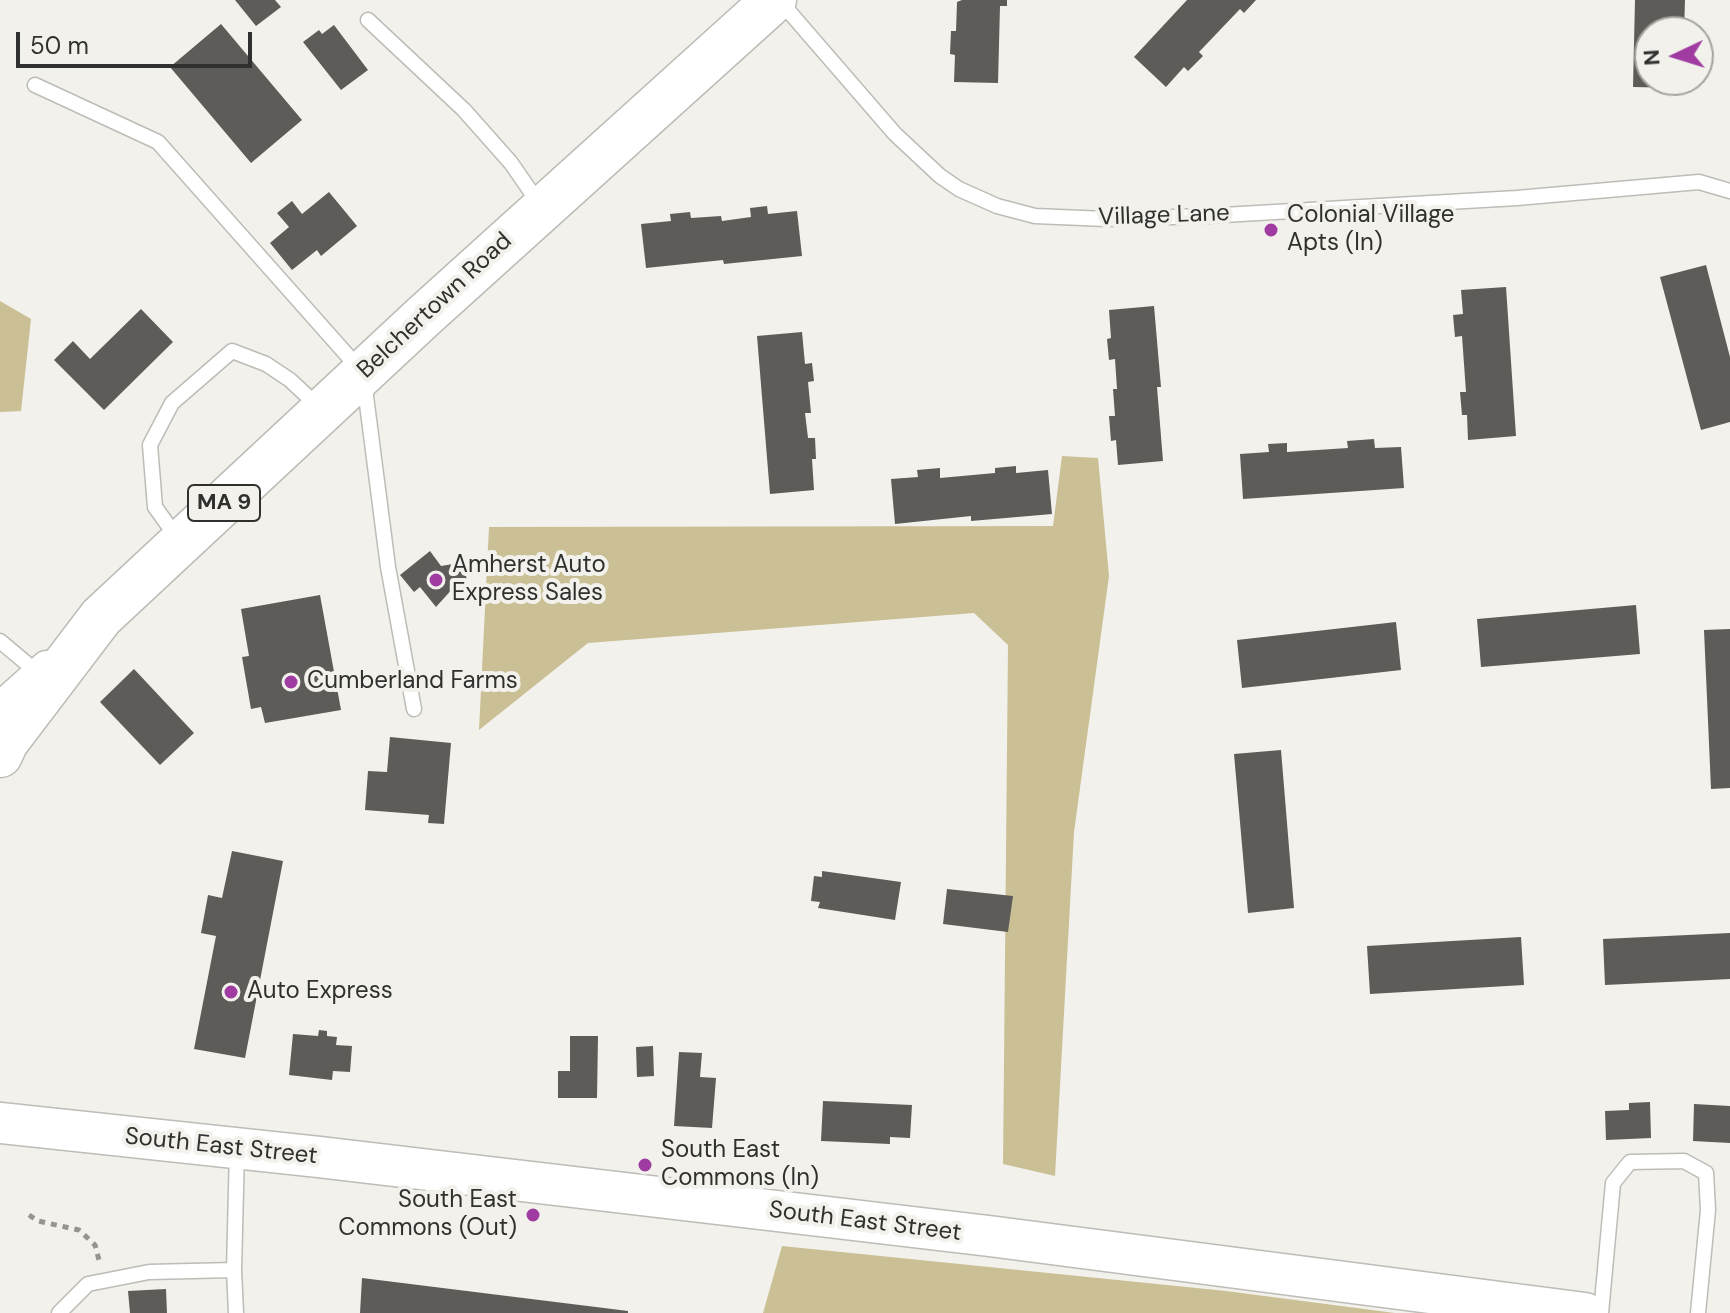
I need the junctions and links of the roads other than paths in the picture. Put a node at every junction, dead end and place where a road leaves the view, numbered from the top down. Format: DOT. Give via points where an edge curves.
graph roads {
  1 [pos="776,0"];
  2 [pos="368,20"];
  3 [pos="35,85"];
  4 [pos="1730,191"];
  5 [pos="542,208"];
  6 [pos="363,373"];
  7 [pos="323,410"];
  8 [pos="181,543"];
  9 [pos="101,617"];
  10 [pos="0,641"];
  11 [pos="38,673"];
  12 [pos="0,706"];
  13 [pos="414,709"];
  14 [pos="0,755"];
  15 [pos="0,1123"];
  16 [pos="237,1148"];
  17 [pos="234,1270"];
  18 [pos="59,1313"];
  19 [pos="236,1313"];
  20 [pos="1585,1313"];
  21 [pos="1601,1313"];
  22 [pos="1698,1313"];
  1 -- 4 [label="lane, Village Lane" via="895,134 940,176 997,206 1035,216 1206,216 1699,182"];
  1 -- 5 [label="highway, Belchertown Road / MA 9"];
  2 -- 5 [label="lane" via="464,110"];
  3 -- 6 [label="lane" via="158,142"];
  5 -- 6 [label="highway, Belchertown Road / MA 9"];
  6 -- 7 [label="highway, Belchertown Road / MA 9"];
  6 -- 13 [label="lane" via="388,567"];
  7 -- 8 [label="highway, Belchertown Road / MA 9"];
  7 -- 8 [label="lane" via="266,364 232,351 172,403 150,445 155,507"];
  8 -- 9 [label="highway, Belchertown Road / MA 9"];
  9 -- 11 [label="street, Belchertown Road"];
  9 -- 14 [label="highway, Belchertown Road / MA 9"];
  10 -- 11 [label="lane"];
  11 -- 12 [label="street, Belchertown Road"];
  15 -- 16 [label="main road, South East Street"];
  16 -- 17 [label="lane"];
  16 -- 20 [label="main road, South East Street" via="989,1236"];
  17 -- 18 [label="lane" via="149,1272 88,1284"];
  17 -- 19 [label="lane"];
  21 -- 22 [label="lane" via="1613,1183 1630,1162 1684,1161 1706,1173 1708,1210"];
}
